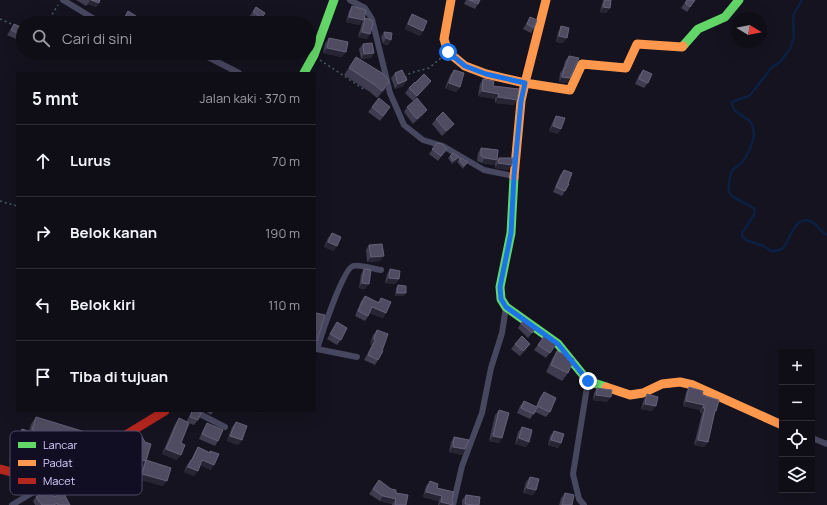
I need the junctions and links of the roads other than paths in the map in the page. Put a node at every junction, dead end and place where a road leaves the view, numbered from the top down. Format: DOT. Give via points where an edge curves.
graph roads {
  1 [pos="62,0"];
  2 [pos="334,0"];
  3 [pos="350,0"];
  4 [pos="451,0"];
  5 [pos="546,0"];
  6 [pos="739,0"];
  7 [pos="89,16"];
  8 [pos="316,50"];
  9 [pos="214,60"];
  10 [pos="311,60"];
  11 [pos="237,72"];
  12 [pos="305,72"];
  13 [pos="525,83"];
  14 [pos="514,176"];
  15 [pos="381,270"];
  16 [pos="506,307"];
  17 [pos="318,334"];
  18 [pos="357,357"];
  19 [pos="588,381"];
  20 [pos="163,412"];
  21 [pos="196,412"];
  22 [pos="779,425"];
  23 [pos="225,427"];
  24 [pos="132,431"];
  25 [pos="815,439"];
  26 [pos="827,444"];
  27 [pos="0,469"];
  28 [pos="10,472"];
  29 [pos="28,495"];
  30 [pos="12,505"];
  31 [pos="453,505"];
  32 [pos="584,505"];
  1 -- 7 [label="street"];
  2 -- 8 [label="street"];
  3 -- 14 [label="street" via="365,8 372,19 390,93 404,125 423,140 443,146 484,170"];
  4 -- 13 [label="street" via="444,39 448,52 465,66"];
  5 -- 13 [label="street"];
  6 -- 13 [label="street" via="725,17 698,29 682,47 637,44 626,68 582,64 570,90"];
  9 -- 11 [label="street"];
  10 -- 12 [label="street"];
  13 -- 14 [label="street"];
  14 -- 16 [label="street" via="511,233 500,287 501,299"];
  15 -- 17 [label="street" via="351,267"];
  16 -- 19 [label="street" via="558,344"];
  16 -- 31 [label="street" via="482,413 462,466"];
  17 -- 18 [label="street" via="317,349"];
  19 -- 22 [label="street" via="630,395 643,393 662,384 680,382 693,385"];
  19 -- 32 [label="street" via="573,474 579,499"];
  20 -- 24 [label="street"];
  21 -- 23 [label="street"];
  25 -- 26 [label="street"];
  27 -- 28 [label="street"];
  29 -- 30 [label="street"];
}
